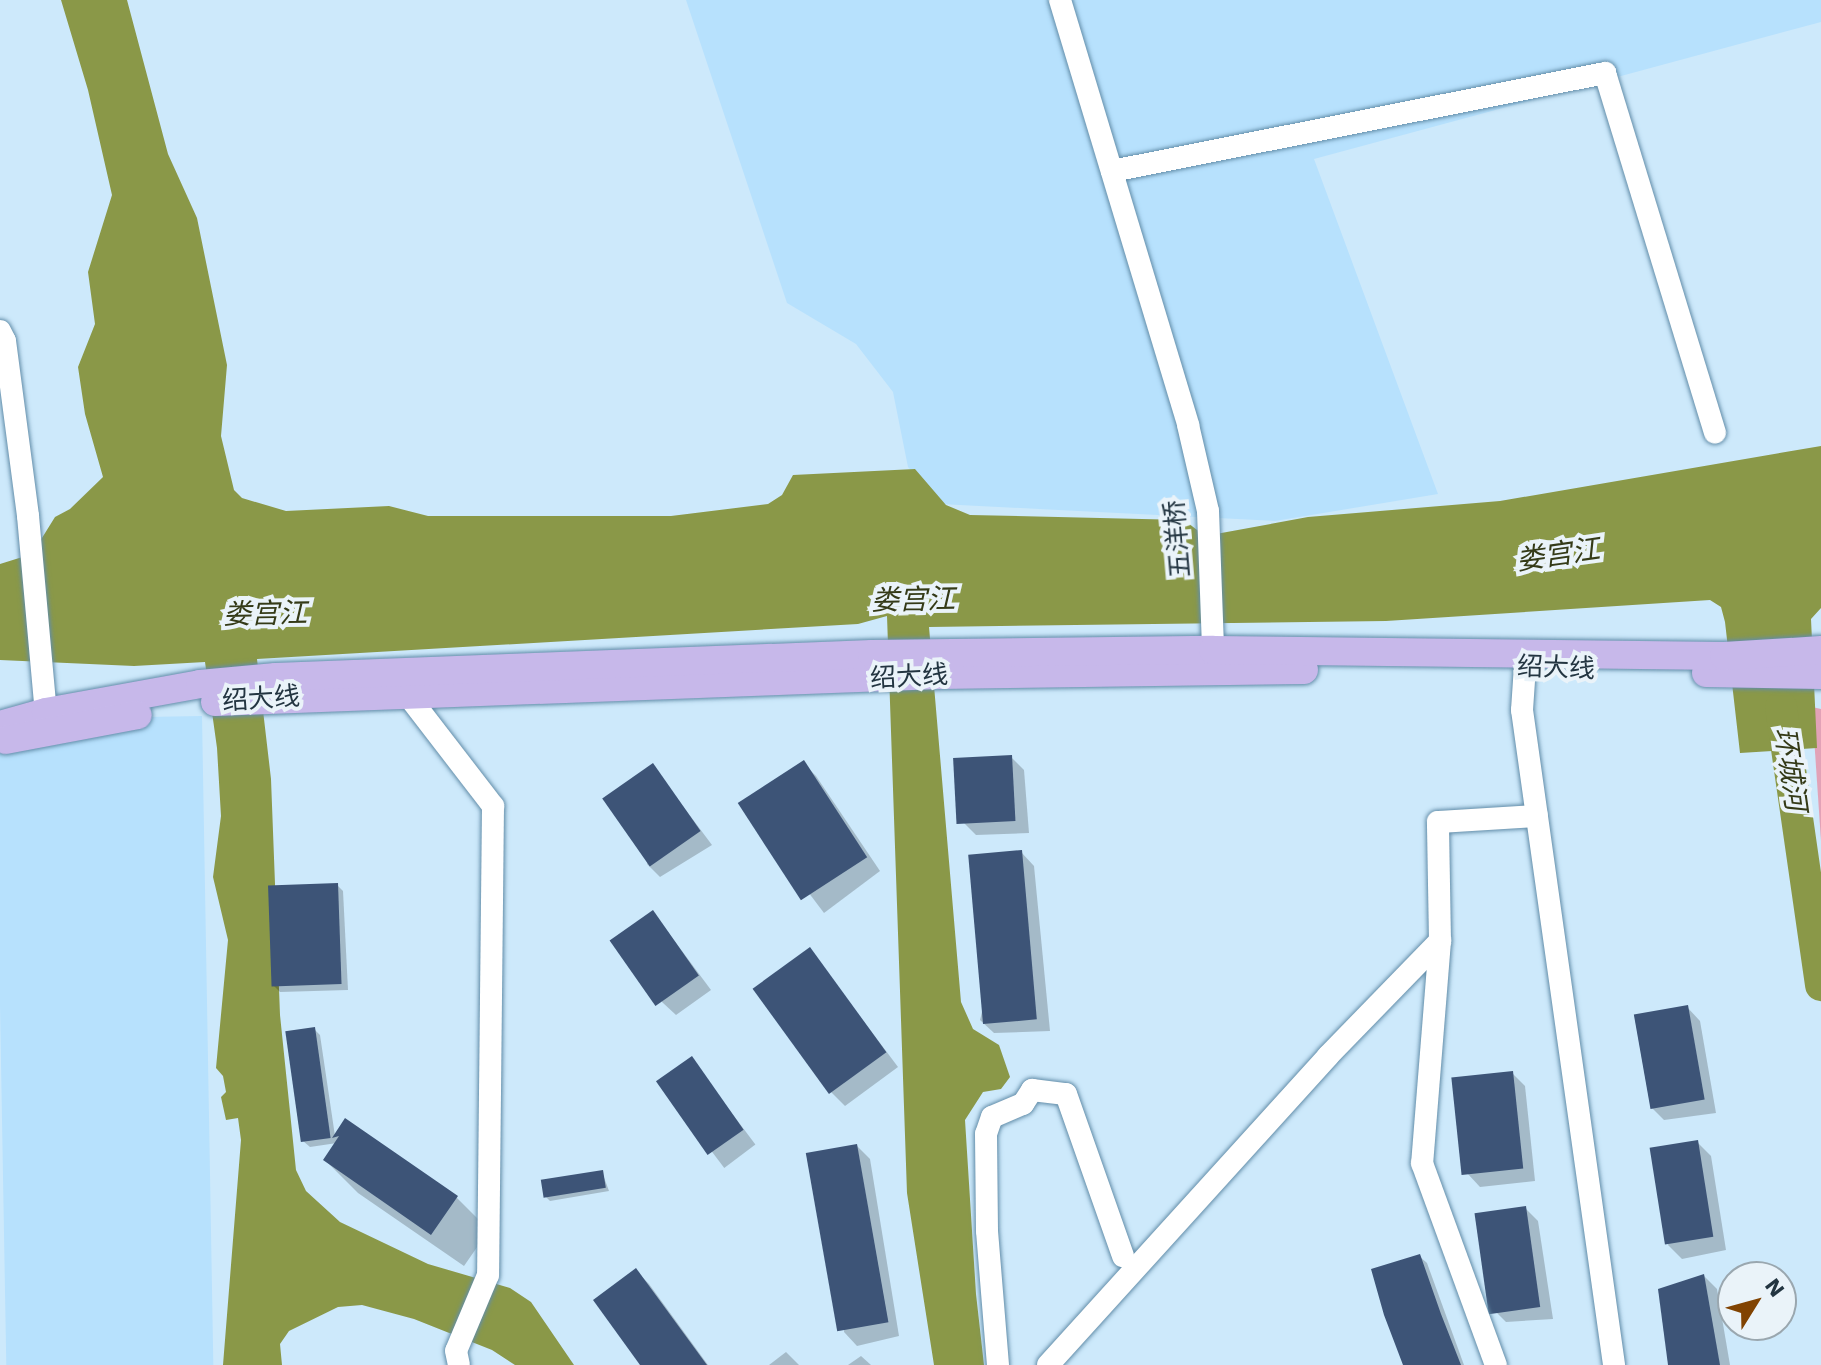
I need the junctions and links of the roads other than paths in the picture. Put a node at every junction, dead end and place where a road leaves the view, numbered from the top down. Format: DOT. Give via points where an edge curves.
graph roads {
  1 [pos="1060,0"];
  2 [pos="1112,171"];
  3 [pos="0,331"];
  4 [pos="1715,433"];
  5 [pos="1213,650"];
  6 [pos="1821,650"];
  7 [pos="937,665"];
  8 [pos="1724,665"];
  9 [pos="874,666"];
  10 [pos="1525,666"];
  11 [pos="1820,675"];
  12 [pos="277,687"];
  13 [pos="406,693"];
  14 [pos="200,694"];
  15 [pos="46,712"];
  16 [pos="0,725"];
  17 [pos="0,742"];
  18 [pos="1537,816"];
  19 [pos="1440,941"];
  20 [pos="1123,1256"];
  21 [pos="457,1358"];
  22 [pos="998,1365"];
  23 [pos="1048,1365"];
  24 [pos="1496,1365"];
  25 [pos="1614,1365"];
  1 -- 2 [label="street, 五洋桥"];
  2 -- 4 [label="street" via="1605,73"];
  2 -- 5 [label="street, 五洋桥" via="1188,425 1208,511"];
  3 -- 15 [label="street" via="28,516"];
  5 -- 7 [label="main road, 绍大线"];
  5 -- 8 [label="main road, 绍大线"];
  6 -- 8 [label="main road, 绍大线"];
  7 -- 9 [label="main road, 绍大线"];
  7 -- 10 [label="main road, 绍大线"];
  8 -- 10 [label="main road, 绍大线"];
  8 -- 11 [label="main road, 绍大线"];
  9 -- 12 [label="main road, 绍大线"];
  9 -- 13 [label="main road, 绍大线"];
  10 -- 18 [label="street" via="1522,710"];
  12 -- 13 [label="main road, 绍大线"];
  12 -- 14 [label="main road, 绍大线"];
  13 -- 21 [label="street" via="493,806 488,1275"];
  14 -- 15 [label="main road, 绍大线"];
  14 -- 17 [label="main road, 绍大线"];
  15 -- 16 [label="main road, 绍大线"];
  18 -- 19 [label="street" via="1438,822"];
  18 -- 25 [label="street"];
  19 -- 23 [label="street" via="1328,1056"];
  19 -- 24 [label="street" via="1422,1163"];
  20 -- 22 [label="street" via="1066,1094 1032,1090 1023,1104 992,1117 986,1134 987,1231"];
}
